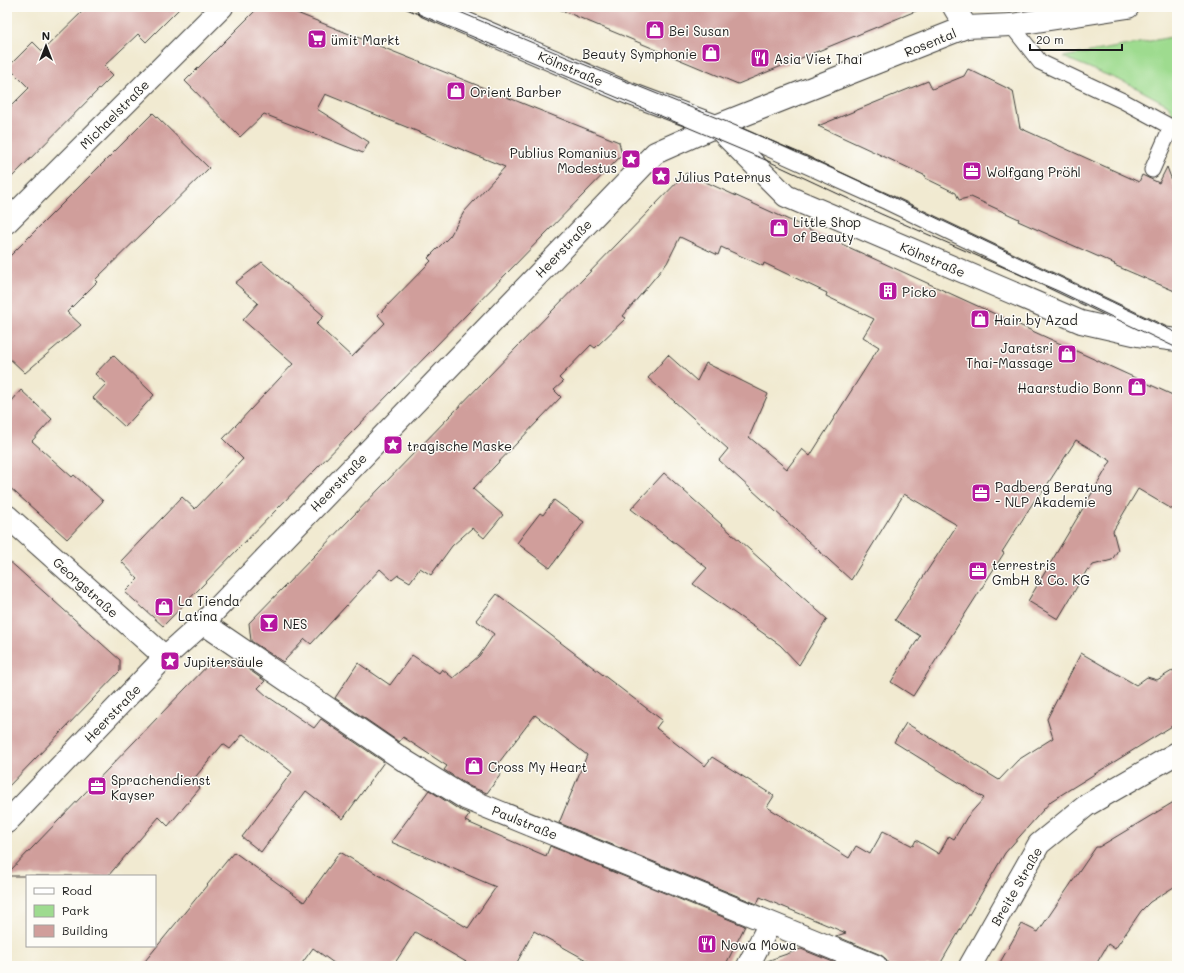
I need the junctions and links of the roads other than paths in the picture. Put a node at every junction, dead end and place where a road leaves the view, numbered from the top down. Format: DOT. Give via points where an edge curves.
graph roads {
  1 [pos="222,7"];
  2 [pos="428,7"];
  3 [pos="954,7"];
  4 [pos="1128,7"];
  5 [pos="460,14"];
  6 [pos="1011,25"];
  7 [pos="966,27"];
  8 [pos="716,126"];
  9 [pos="1152,170"];
  10 [pos="7,222"];
  11 [pos="1177,340"];
  12 [pos="7,516"];
  13 [pos="203,623"];
  14 [pos="165,657"];
  15 [pos="1177,753"];
  16 [pos="7,822"];
  17 [pos="770,923"];
  18 [pos="748,966"];
  19 [pos="876,966"];
  20 [pos="970,966"];
  1 -- 10 [label="street, Michaelstraße"];
  2 -- 5 [label="street, Kölnstraße"];
  3 -- 7 [label="street"];
  4 -- 6 [label="street, Rosental"];
  5 -- 8 [label="street, Kölnstraße" via="635,96"];
  6 -- 7 [label="street, Rosental"];
  6 -- 9 [label="lane" via="1040,62 1171,127"];
  7 -- 8 [label="street, Rosental"];
  8 -- 11 [label="lane" via="894,206"];
  8 -- 11 [label="street, Kölnstraße" via="786,196 1081,322 1138,335"];
  8 -- 13 [label="street, Heerstraße" via="655,153"];
  12 -- 14 [label="street, Georgstraße"];
  13 -- 14 [label="street, Heerstraße"];
  13 -- 17 [label="street, Paulstraße" via="405,761 465,798"];
  14 -- 16 [label="street, Heerstraße"];
  15 -- 20 [label="street, Breite Straße" via="1088,805 1039,844"];
  17 -- 18 [label="street"];
  17 -- 19 [label="street, Paulstraße"];
}
